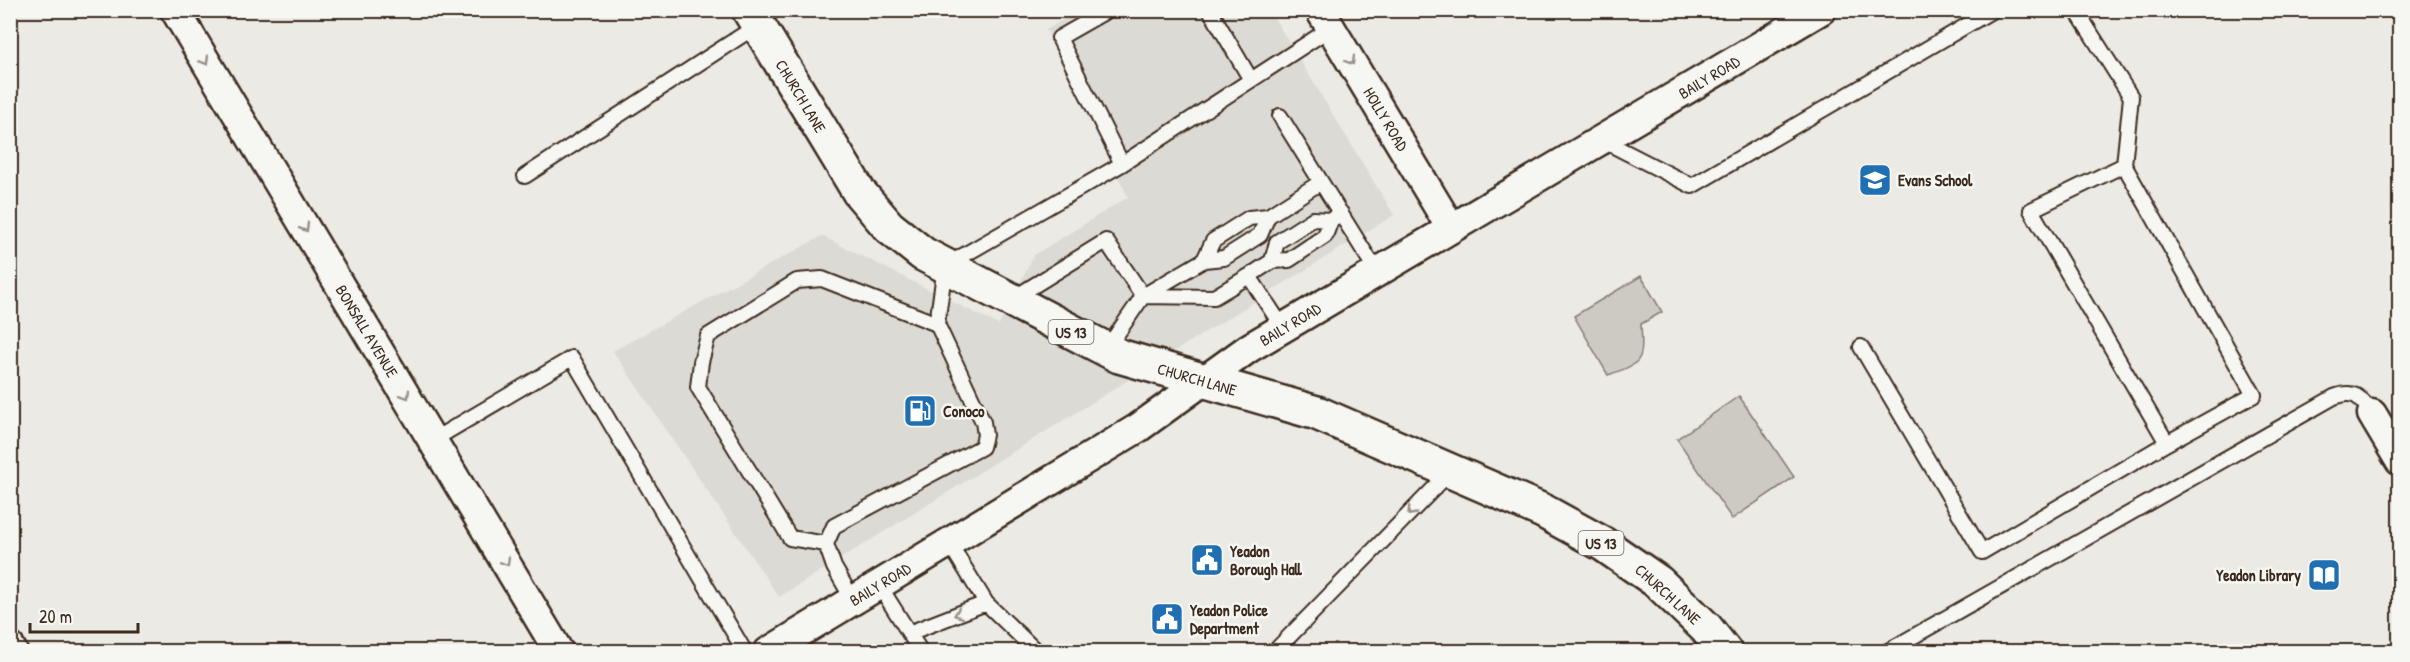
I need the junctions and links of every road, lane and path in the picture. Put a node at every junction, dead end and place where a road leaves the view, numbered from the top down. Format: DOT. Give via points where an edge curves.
graph roads {
  1 [pos="175,10"];
  2 [pos="1108,10"];
  3 [pos="1210,10"];
  4 [pos="1821,10"];
  5 [pos="1993,10"];
  6 [pos="2076,10"];
  7 [pos="753,18"];
  8 [pos="1326,19"];
  9 [pos="1251,80"];
  10 [pos="1280,116"];
  11 [pos="1602,140"];
  12 [pos="1122,164"];
  13 [pos="2124,165"];
  14 [pos="525,176"];
  15 [pos="1321,182"];
  16 [pos="1268,216"];
  17 [pos="1336,217"];
  18 [pos="1452,228"];
  19 [pos="1204,260"];
  20 [pos="1272,261"];
  21 [pos="945,266"];
  22 [pos="1377,272"];
  23 [pos="1249,276"];
  24 [pos="1143,296"];
  25 [pos="1011,300"];
  26 [pos="937,324"];
  27 [pos="1283,328"];
  28 [pos="1860,347"];
  29 [pos="1106,350"];
  30 [pos="1204,381"];
  31 [pos="2372,414"];
  32 [pos="433,440"];
  33 [pos="2168,442"];
  34 [pos="2400,461"];
  35 [pos="1452,471"];
  36 [pos="948,542"];
  37 [pos="826,544"];
  38 [pos="879,585"];
  39 [pos="853,600"];
  40 [pos="986,603"];
  41 [pos="909,633"];
  42 [pos="10,647"];
  43 [pos="787,647"];
  44 [pos="13,651"];
  45 [pos="560,651"];
  46 [pos="745,651"];
  47 [pos="921,651"];
  48 [pos="1037,651"];
  49 [pos="1274,651"];
  50 [pos="1725,651"];
  51 [pos="1886,651"];
  1 -- 32 [label="street, BONSALL AVENUE, one-way"];
  2 -- 12 [label="lane" via="1059,38"];
  3 -- 9 [label="lane"];
  4 -- 11 [label="street, BAILY ROAD"];
  5 -- 11 [label="lane" via="1692,186"];
  6 -- 13 [label="lane" via="2131,97"];
  7 -- 14 [label="lane"];
  7 -- 21 [label="main road, CHURCH LANE / US 13" via="859,192 904,240"];
  8 -- 9 [label="lane"];
  8 -- 18 [label="street, HOLLY ROAD, one-way"];
  9 -- 12 [label="lane"];
  10 -- 15 [label="lane"];
  11 -- 18 [label="street, BAILY ROAD"];
  12 -- 21 [label="lane"];
  13 -- 33 [label="lane" via="2254,394"];
  13 -- 33 [label="lane" via="2031,210"];
  15 -- 16 [label="lane"];
  15 -- 17 [label="lane"];
  16 -- 19 [label="lane" via="1249,218 1213,241"];
  16 -- 19 [label="lane" via="1260,235 1224,258"];
  17 -- 20 [label="lane" via="1325,236 1289,260"];
  17 -- 20 [label="lane" via="1312,219 1277,242"];
  17 -- 22 [label="lane"];
  18 -- 22 [label="street, BAILY ROAD"];
  19 -- 24 [label="lane"];
  20 -- 23 [label="lane"];
  21 -- 25 [label="main road, CHURCH LANE / US 13"];
  21 -- 26 [label="lane"];
  22 -- 27 [label="street, BAILY ROAD"];
  23 -- 24 [label="lane" via="1214,297"];
  23 -- 27 [label="lane"];
  24 -- 25 [label="lane" via="1106,241"];
  24 -- 29 [label="lane"];
  25 -- 29 [label="main road, CHURCH LANE / US 13"];
  26 -- 37 [label="lane" via="983,422 982,447 834,526"];
  26 -- 37 [label="lane" via="822,279 797,281 708,336 698,387 789,538"];
  27 -- 30 [label="street, BAILY ROAD"];
  28 -- 33 [label="lane" via="1982,552"];
  29 -- 30 [label="main road, CHURCH LANE / US 13"];
  30 -- 35 [label="main road, CHURCH LANE / US 13" via="1317,413"];
  30 -- 36 [label="street, BAILY ROAD" via="1138,428"];
  31 -- 34 [label="street"];
  31 -- 51 [label="lane" via="2354,394 2334,397"];
  32 -- 45 [label="street, BONSALL AVENUE, one-way"];
  32 -- 46 [label="lane" via="572,358"];
  35 -- 49 [label="lane, one-way"];
  35 -- 50 [label="main road, CHURCH LANE / US 13" via="1564,522 1631,561 1684,606"];
  36 -- 38 [label="street, BAILY ROAD"];
  36 -- 40 [label="lane"];
  37 -- 39 [label="lane"];
  38 -- 39 [label="street, BAILY ROAD"];
  38 -- 41 [label="lane"];
  39 -- 43 [label="street, BAILY ROAD"];
  40 -- 41 [label="lane, one-way"];
  40 -- 48 [label="lane"];
  41 -- 47 [label="lane"];
  42 -- 44 [label="street"];
}
